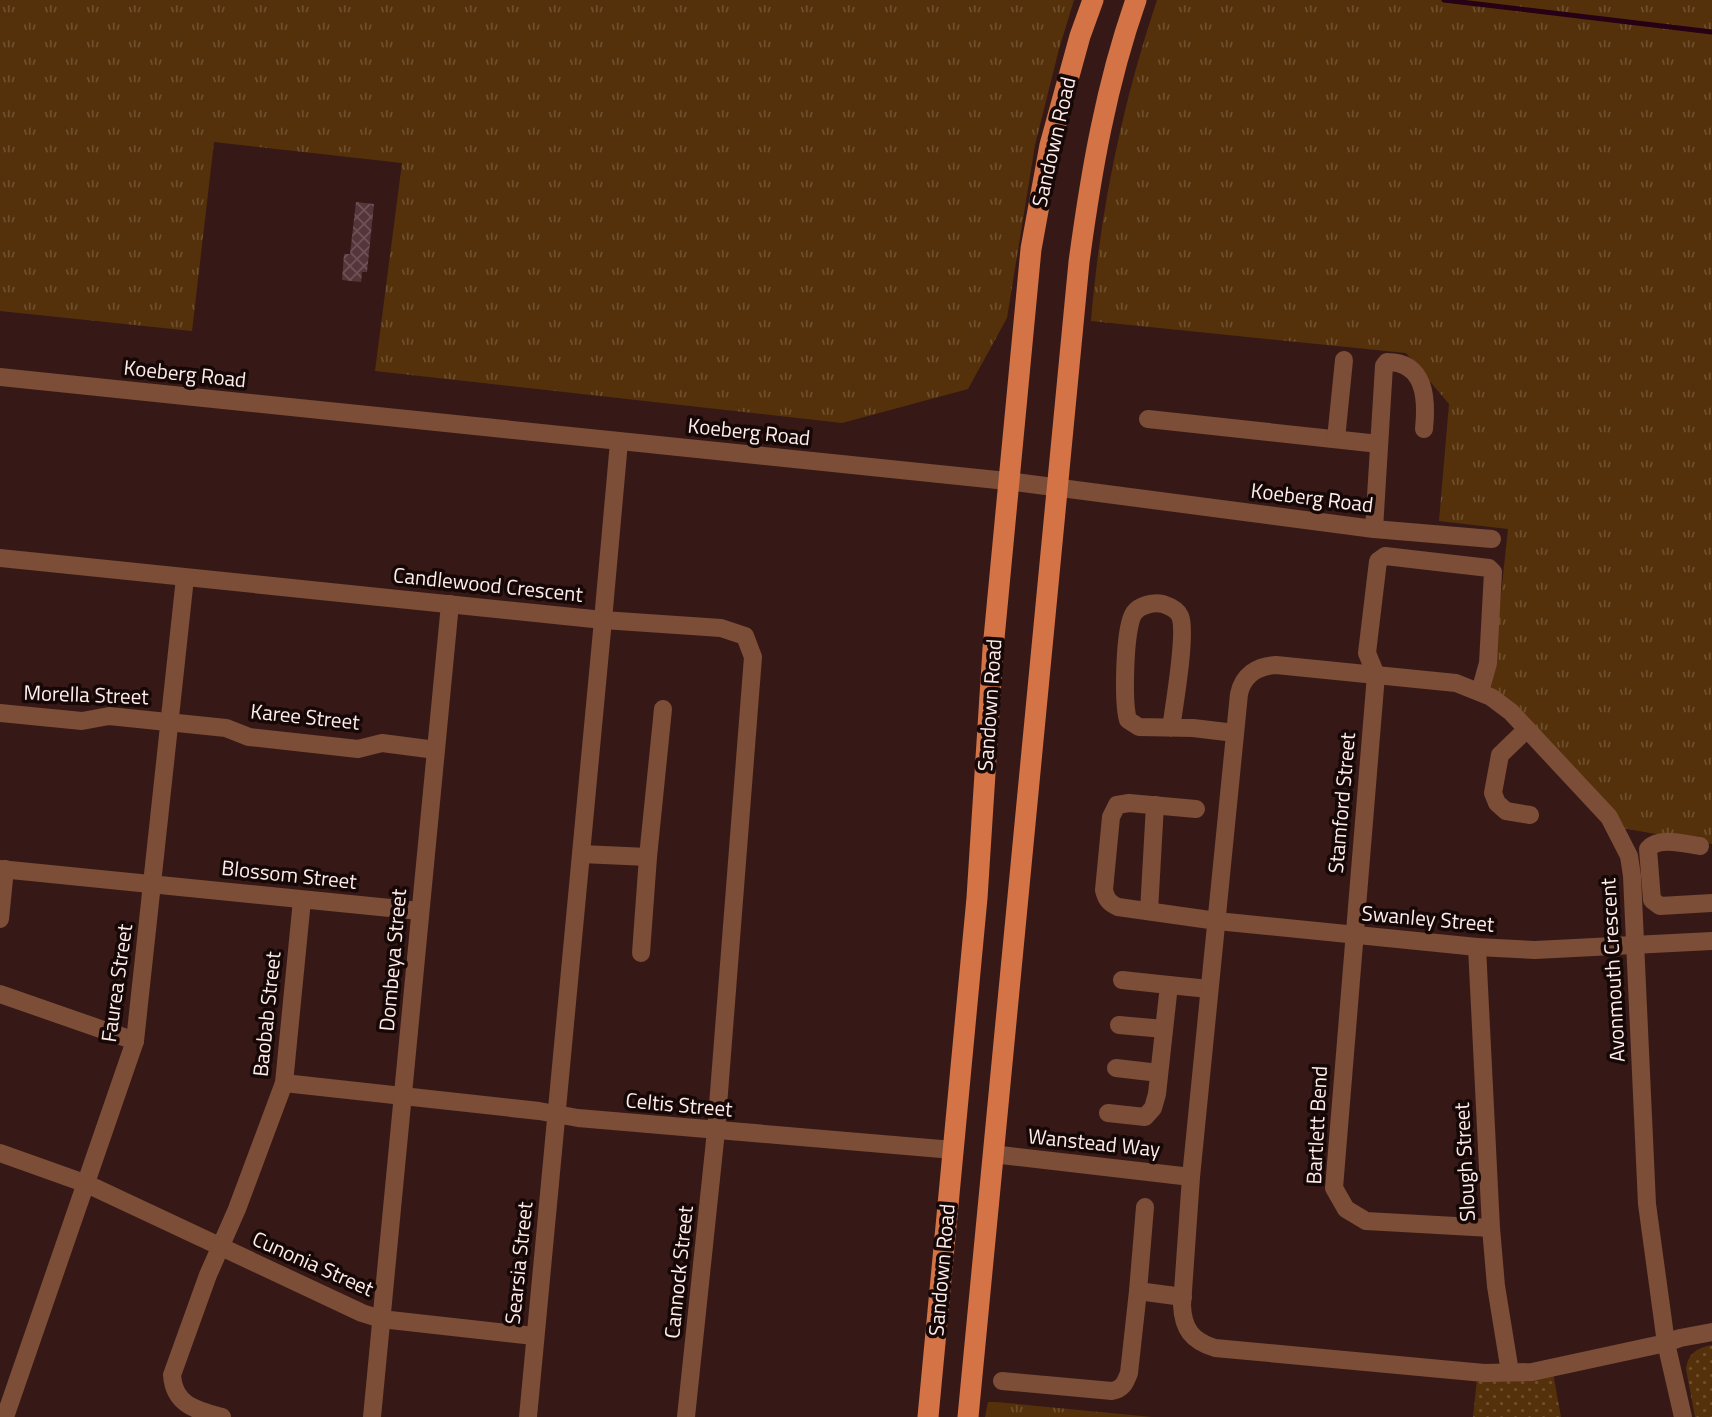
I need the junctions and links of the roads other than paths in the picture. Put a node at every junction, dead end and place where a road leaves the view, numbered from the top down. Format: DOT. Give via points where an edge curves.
graph roads {
  1 [pos="1093,0"];
  2 [pos="1136,0"];
  3 [pos="1344,360"];
  4 [pos="0,377"];
  5 [pos="1148,419"];
  6 [pos="1424,429"];
  7 [pos="1336,439"];
  8 [pos="620,442"];
  9 [pos="1379,444"];
  10 [pos="1007,481"];
  11 [pos="1058,488"];
  12 [pos="1374,529"];
  13 [pos="1492,539"];
  14 [pos="0,558"];
  15 [pos="185,578"];
  16 [pos="450,604"];
  17 [pos="603,620"];
  18 [pos="1376,675"];
  19 [pos="1480,692"];
  20 [pos="663,709"];
  21 [pos="0,713"];
  22 [pos="170,722"];
  23 [pos="1171,728"];
  24 [pos="1527,729"];
  25 [pos="1235,733"];
  26 [pos="436,750"];
  27 [pos="1155,805"];
  28 [pos="1196,809"];
  29 [pos="1530,815"];
  30 [pos="1700,846"];
  31 [pos="581,854"];
  32 [pos="648,857"];
  33 [pos="3,869"];
  34 [pos="152,884"];
  35 [pos="302,900"];
  36 [pos="1712,903"];
  37 [pos="420,911"];
  38 [pos="1149,911"];
  39 [pos="0,919"];
  40 [pos="1217,921"];
  41 [pos="1353,935"];
  42 [pos="1712,941"];
  43 [pos="1635,945"];
  44 [pos="1477,947"];
  45 [pos="641,953"];
  46 [pos="1122,980"];
  47 [pos="1168,985"];
  48 [pos="1209,989"];
  49 [pos="0,994"];
  50 [pos="1119,1026"];
  51 [pos="1164,1029"];
  52 [pos="135,1041"];
  53 [pos="1116,1068"];
  54 [pos="1160,1073"];
  55 [pos="284,1083"];
  56 [pos="403,1096"];
  57 [pos="1108,1113"];
  58 [pos="556,1114"];
  59 [pos="716,1131"];
  60 [pos="953,1150"];
  61 [pos="0,1153"];
  62 [pos="992,1154"];
  63 [pos="1191,1177"];
  64 [pos="87,1184"];
  65 [pos="1145,1207"];
  66 [pos="1491,1228"];
  67 [pos="220,1247"];
  68 [pos="1138,1291"];
  69 [pos="1183,1297"];
  70 [pos="382,1320"];
  71 [pos="1712,1332"];
  72 [pos="534,1336"];
  73 [pos="1666,1343"];
  74 [pos="1510,1373"];
  75 [pos="1002,1381"];
  76 [pos="5,1417"];
  77 [pos="222,1417"];
  78 [pos="372,1417"];
  79 [pos="528,1417"];
  80 [pos="686,1417"];
  81 [pos="928,1417"];
  82 [pos="968,1417"];
  83 [pos="1683,1417"];
  1 -- 10 [label="main road, Sandown Road" via="1050,145 1035,227"];
  2 -- 11 [label="main road, Sandown Road" via="1113,73 1091,181"];
  3 -- 7 [label="street"];
  4 -- 8 [label="street, Koeberg Road"];
  5 -- 7 [label="street"];
  6 -- 9 [label="street" via="1425,392 1408,367 1389,361 1384,366"];
  7 -- 9 [label="street"];
  8 -- 10 [label="street, Koeberg Road"];
  8 -- 17 [label="street"];
  9 -- 12 [label="street"];
  10 -- 11 [label="street, Koeberg Road"];
  10 -- 60 [label="main road, Sandown Road" via="977,898"];
  11 -- 12 [label="street, Koeberg Road"];
  11 -- 62 [label="main road, Sandown Road"];
  12 -- 13 [label="street, Koeberg Road"];
  14 -- 15 [label="street, Candlewood Crescent"];
  15 -- 16 [label="street, Candlewood Crescent"];
  15 -- 22 [label="street, Faurea Street"];
  16 -- 17 [label="street, Candlewood Crescent"];
  16 -- 26 [label="street, Dombeya Street"];
  17 -- 31 [label="street, Candlewood Crescent"];
  17 -- 59 [label="street, Cannock Street" via="721,628 745,636 754,657"];
  18 -- 19 [label="street, Avonmouth Crescent" via="1456,683"];
  18 -- 19 [label="street, Stamford Street" via="1367,653 1378,561 1385,556 1489,568 1493,572 1488,663"];
  18 -- 25 [label="street, Avonmouth Crescent" via="1262,667 1251,672 1241,686"];
  18 -- 41 [label="street, Stamford Street"];
  19 -- 24 [label="street, Avonmouth Crescent"];
  20 -- 32 [label="street"];
  21 -- 22 [label="street, Morella Street" via="82,721 109,716"];
  22 -- 26 [label="street, Karee Street" via="226,728 249,737 358,749 382,743"];
  22 -- 34 [label="street, Faurea Street"];
  23 -- 23 [label="street" via="1139,727 1128,720 1125,708 1130,620 1143,606 1158,603 1180,616"];
  23 -- 25 [label="street"];
  24 -- 29 [label="street" via="1500,755 1493,793 1506,811"];
  24 -- 43 [label="street, Avonmouth Crescent" via="1609,817 1629,856"];
  25 -- 40 [label="street, Avonmouth Crescent"];
  26 -- 37 [label="street, Dombeya Street"];
  27 -- 28 [label="street"];
  27 -- 38 [label="street"];
  27 -- 38 [label="street, Swanley Street" via="1123,804 1113,810 1104,890 1105,898 1118,907"];
  30 -- 36 [label="street" via="1652,844 1648,849 1652,900 1660,906"];
  31 -- 32 [label="street"];
  31 -- 58 [label="street, Candlewood Crescent"];
  32 -- 45 [label="street"];
  33 -- 34 [label="street, Blossom Street"];
  33 -- 39 [label="street"];
  34 -- 35 [label="street, Blossom Street"];
  34 -- 52 [label="street, Faurea Street"];
  35 -- 37 [label="street, Blossom Street"];
  35 -- 55 [label="street, Baobab Street"];
  37 -- 56 [label="street, Dombeya Street"];
  38 -- 40 [label="street, Swanley Street"];
  40 -- 41 [label="street, Swanley Street"];
  40 -- 48 [label="street, Avonmouth Crescent"];
  41 -- 44 [label="street, Swanley Street"];
  41 -- 66 [label="street, Bartlett Bend" via="1333,1180 1337,1196 1346,1209 1373,1223"];
  42 -- 43 [label="street, Swanley Street"];
  43 -- 44 [label="street, Swanley Street" via="1535,950"];
  43 -- 73 [label="street, Avonmouth Crescent" via="1647,1204"];
  44 -- 66 [label="street, Slough Street"];
  46 -- 47 [label="street"];
  47 -- 48 [label="street"];
  47 -- 51 [label="street"];
  48 -- 63 [label="street, Avonmouth Crescent"];
  49 -- 52 [label="street"];
  50 -- 51 [label="street"];
  51 -- 54 [label="street"];
  52 -- 64 [label="street, Faurea Street"];
  53 -- 54 [label="street"];
  54 -- 57 [label="street" via="1155,1104 1145,1117"];
  55 -- 56 [label="street, Celtis Street"];
  55 -- 67 [label="street, Baobab Street"];
  56 -- 58 [label="street, Celtis Street"];
  56 -- 70 [label="street, Dombeya Street"];
  58 -- 59 [label="street, Celtis Street"];
  58 -- 72 [label="street, Searsia Street"];
  59 -- 60 [label="street, Celtis Street"];
  59 -- 80 [label="street, Cannock Street"];
  60 -- 81 [label="main road, Sandown Road"];
  61 -- 64 [label="street, Cunonia Street"];
  62 -- 63 [label="street, Wanstead Way"];
  62 -- 82 [label="main road, Sandown Road"];
  63 -- 69 [label="street, Avonmouth Crescent"];
  64 -- 67 [label="street, Cunonia Street"];
  64 -- 76 [label="street, Faurea Street"];
  65 -- 68 [label="street"];
  66 -- 74 [label="street, Slough Street"];
  67 -- 70 [label="street, Cunonia Street"];
  67 -- 77 [label="street, Baobab Street" via="172,1375 173,1388 187,1405"];
  68 -- 69 [label="street"];
  68 -- 75 [label="street" via="1129,1373 1118,1390"];
  69 -- 74 [label="street, Avonmouth Crescent" via="1189,1334 1215,1348"];
  70 -- 72 [label="street, Cunonia Street"];
  70 -- 78 [label="street, Dombeya Street"];
  71 -- 73 [label="street"];
  72 -- 79 [label="street, Searsia Street"];
  73 -- 74 [label="street, Avonmouth Crescent"];
  73 -- 83 [label="street"];
}
